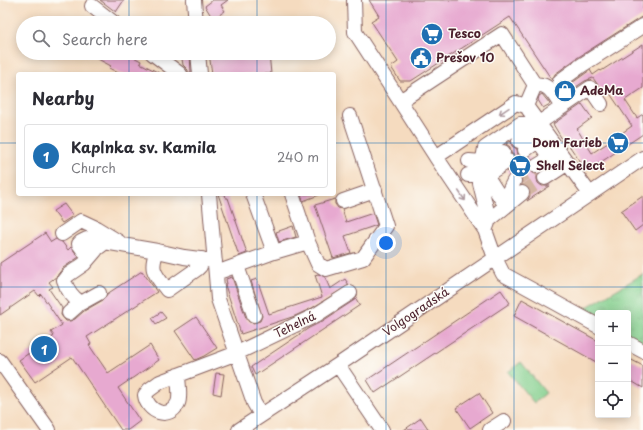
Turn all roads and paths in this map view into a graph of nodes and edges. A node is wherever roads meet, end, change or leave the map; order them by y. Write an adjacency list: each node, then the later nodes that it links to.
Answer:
1 (194, 0): 5 (street)
2 (354, 0): 13 (street)
3 (92, 6): 4 (street)
4 (105, 16)
5 (195, 16)
6 (643, 26): 11 (street)
7 (161, 60): 9 (street)
8 (199, 60): 10 (street)
9 (177, 72)
10 (200, 72)
11 (560, 81)
12 (535, 85): 13 (street); 15 (street); 16 (street)
13 (400, 101): 20 (street)
14 (601, 104): 16 (street)
15 (526, 106): 18 (street); 20 (street, one-way to 20)
16 (562, 107): 18 (street)
17 (350, 116): 27 (street)
18 (537, 131): 19 (street); 23 (street); 24 (street)
19 (522, 145)
20 (436, 157): 34 (street, one-way to 34)
21 (505, 157): 24 (street)
22 (643, 158): 28 (street, Volgogradská)
23 (557, 163): 25 (street); 28 (street)
24 (477, 169): 33 (street); 34 (street)
25 (540, 172)
26 (518, 187): 33 (street)
27 (375, 190): 32 (street); 36 (street)
28 (590, 194): 40 (street, Volgogradská)
29 (210, 196): 41 (street)
30 (253, 196): 39 (street)
31 (293, 196): 36 (street)
32 (344, 201)
33 (505, 201): 34 (street)
34 (487, 225): 40 (street)
35 (62, 234): 37 (street)
36 (308, 242): 39 (street)
37 (123, 245): 38 (street); 43 (street)
38 (157, 251): 41 (street); 41 (street)
39 (274, 252): 42 (street)
40 (495, 258): 46 (street); 51 (street, Volgogradská)
41 (211, 264): 42 (street); 49 (street)
42 (237, 266): 45 (street)
43 (99, 293)
44 (350, 293): 49 (street, Tehelná)
45 (254, 315)
46 (595, 324)
47 (631, 345): 48 (street)
48 (643, 351)
49 (237, 353): 52 (street, Tehelná); 53 (street)
50 (0, 361): 55 (street)
51 (338, 365): 53 (street, Volgogradská); 57 (street)
52 (178, 375)
53 (261, 415): 56 (street, Volgogradská)
54 (504, 421): 58 (street)
55 (49, 430)
56 (239, 430)
57 (382, 430)
58 (490, 430)

